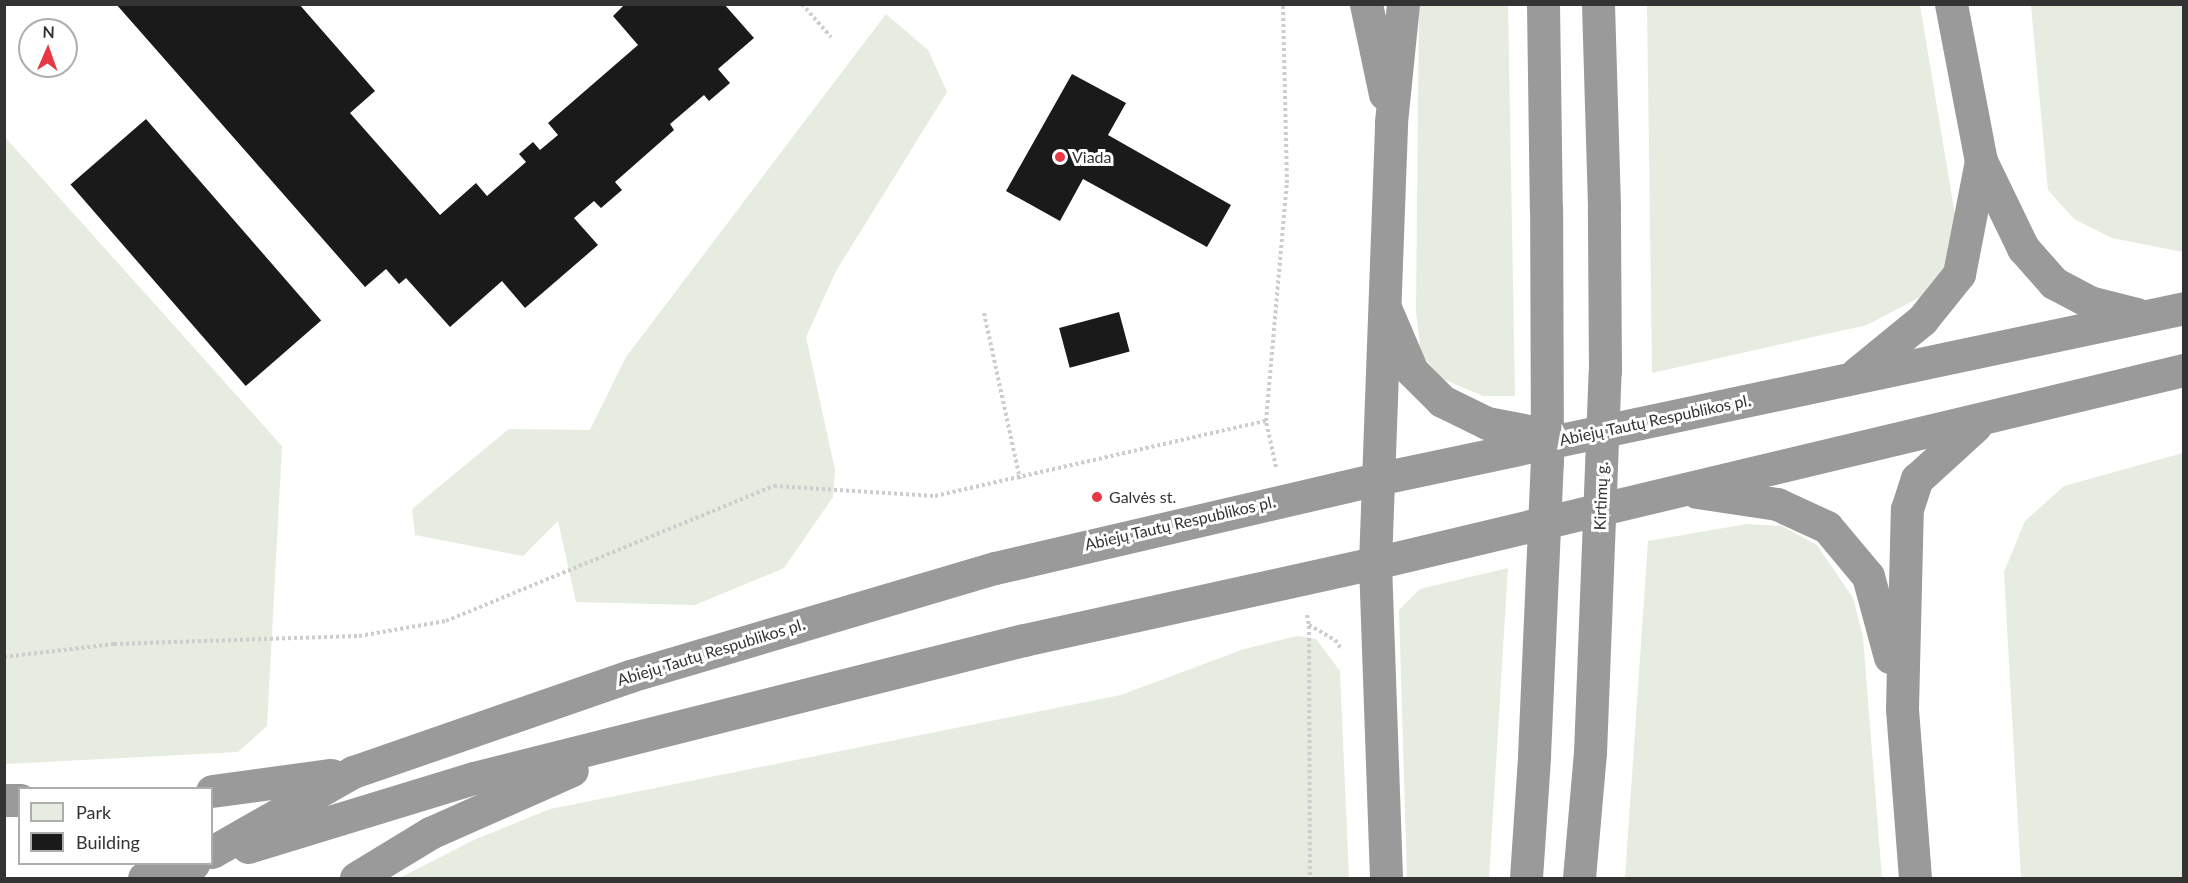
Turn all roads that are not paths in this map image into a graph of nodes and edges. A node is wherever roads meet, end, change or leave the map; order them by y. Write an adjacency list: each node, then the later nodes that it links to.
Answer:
1 (1366, 4): 8 (highway)
2 (1403, 4): 8 (highway)
3 (1543, 4): 30 (highway, bridge)
4 (1598, 4): 7 (highway, Kirtimų g.)
5 (1616, 4): 7 (highway)
6 (1950, 4): 9 (highway)
7 (1600, 66): 31 (highway, Kirtimų g., bridge)
8 (1391, 123): 10 (highway)
9 (1981, 161): 12 (highway); 14 (highway)
10 (1383, 303): 16 (highway); 17 (highway)
11 (2184, 308): 12 (highway, Abiejų Tautų Respublikos pl.)
12 (2144, 316): 14 (highway, Abiejų Tautų Respublikos pl.)
13 (2184, 370): 15 (highway, Abiejų Tautų Respublikos pl.)
14 (1852, 377): 16 (highway, Abiejų Tautų Respublikos pl.)
15 (1984, 420): 18 (highway, Abiejų Tautų Respublikos pl.); 20 (highway)
16 (1568, 438): 17 (highway, Abiejų Tautų Respublikos pl.)
17 (1377, 478): 19 (highway); 22 (highway, Abiejų Tautų Respublikos pl.)
18 (1680, 489): 19 (highway, Abiejų Tautų Respublikos pl.); 20 (highway)
19 (1375, 563): 21 (highway, Abiejų Tautų Respublikos pl.); 29 (highway)
20 (1902, 708): 32 (highway)
21 (642, 739): 25 (highway, Abiejų Tautų Respublikos pl.); 28 (highway)
22 (353, 772): 23 (highway); 24 (highway, Abiejų Tautų Respublikos pl.)
23 (213, 791)
24 (213, 852)
25 (213, 856)
26 (185, 865): 27 (highway, Abiejų Tautų Respublikos pl.)
27 (144, 879)
28 (356, 879)
29 (1386, 879)
30 (1526, 879)
31 (1580, 879)
32 (1916, 879)

